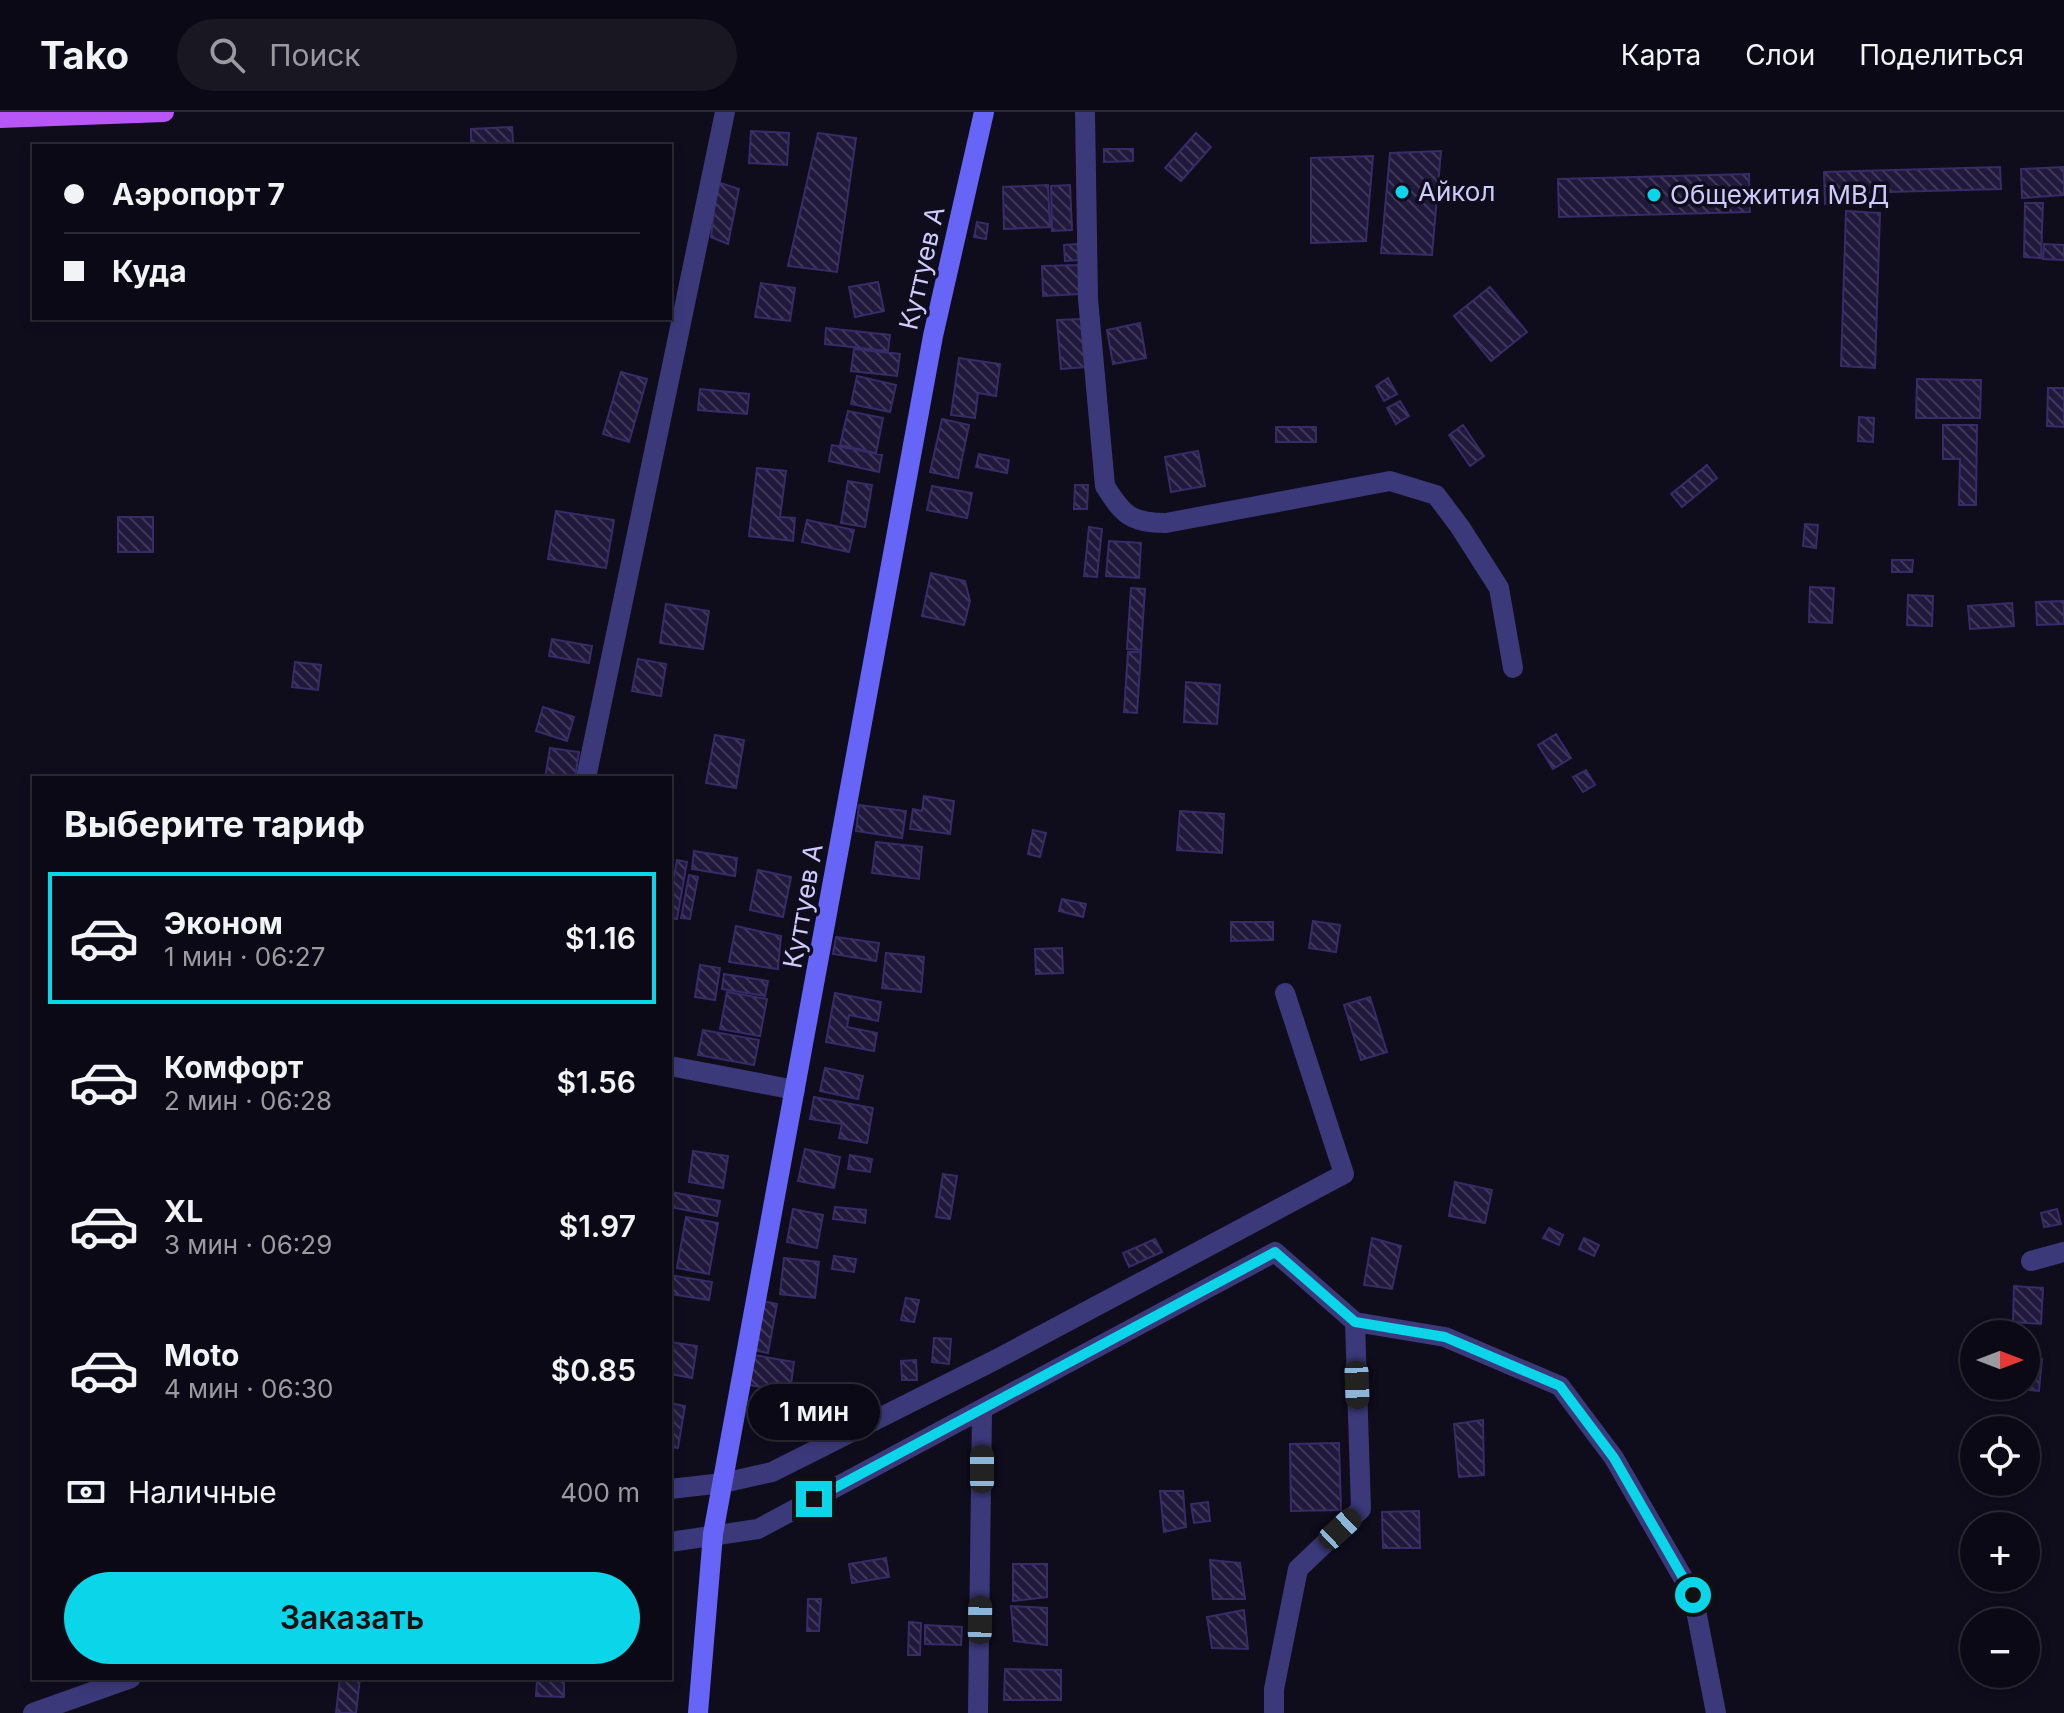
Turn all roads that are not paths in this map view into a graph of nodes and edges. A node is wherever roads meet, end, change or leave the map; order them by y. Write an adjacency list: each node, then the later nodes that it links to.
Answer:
1 (164, 112): 5 (main road)
2 (725, 112): 7 (street)
3 (984, 112): 10 (street, Куттуев А)
4 (1085, 112): 6 (street)
5 (0, 118)
6 (1513, 668)
7 (586, 776)
8 (1285, 993): 15 (street)
9 (672, 1066): 10 (street)
10 (795, 1090): 15 (street, Куттуев А)
11 (2064, 1252): 12 (street)
12 (2031, 1261)
13 (1355, 1322): 14 (street); 23 (street); 24 (street)
14 (982, 1409): 17 (street); 22 (street)
15 (723, 1483): 16 (street); 17 (street, Куттуев А)
16 (672, 1489)
17 (713, 1534): 18 (street); 21 (street, Куттуев А)
18 (672, 1542)
19 (125, 1680): 20 (street)
20 (33, 1713)
21 (698, 1713)
22 (978, 1713)
23 (1274, 1713)
24 (1716, 1713)

